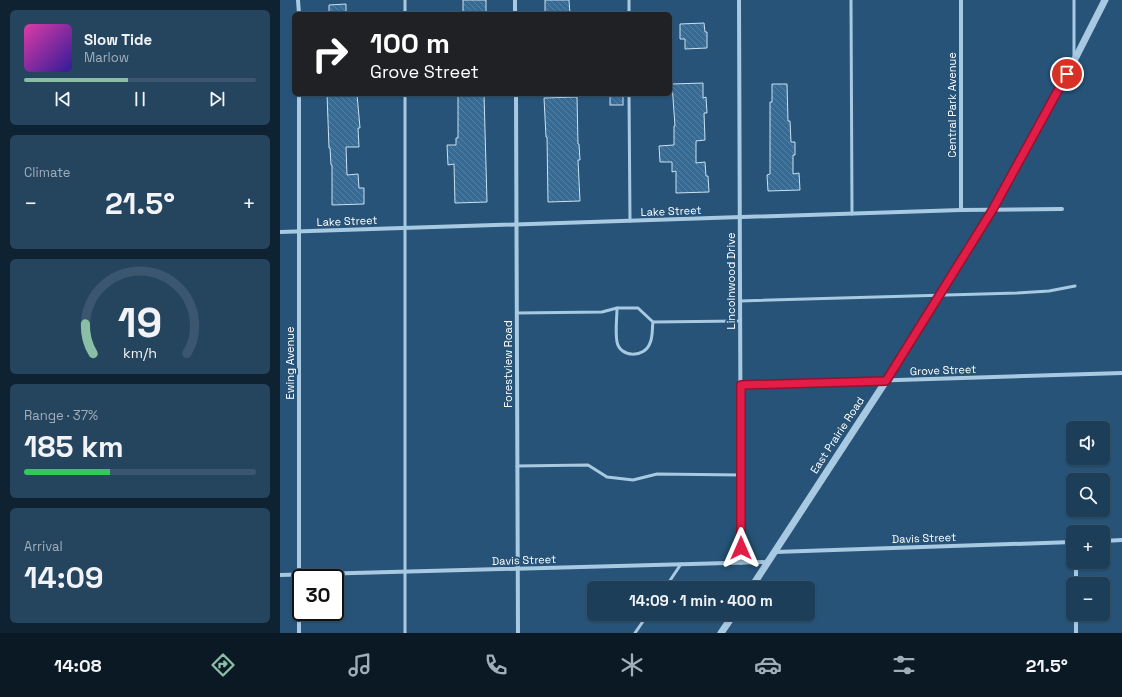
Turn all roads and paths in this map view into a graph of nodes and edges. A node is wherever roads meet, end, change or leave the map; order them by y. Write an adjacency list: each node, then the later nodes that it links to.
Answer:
1 (298, 0): 10 (street)
2 (405, 0): 11 (lane)
3 (515, 0): 12 (street)
4 (629, 0): 13 (lane)
5 (739, 0): 23 (street, Lincolnwood Drive)
6 (851, 0): 22 (lane)
7 (961, 0): 21 (street, Central Park Avenue)
8 (1074, 0): 14 (lane)
9 (1105, 0): 14 (street, East Prairie Road)
10 (298, 12)
11 (405, 12)
12 (515, 12)
13 (629, 12)
14 (1074, 61): 20 (street, East Prairie Road)
15 (299, 96): 27 (street, Ewing Avenue)
16 (405, 96): 26 (lane)
17 (516, 96): 25 (street, Forestview Road)
18 (629, 96): 24 (lane)
19 (1062, 208): 20 (street, Lake Street)
20 (993, 209): 21 (street, Lake Street); 30 (street, East Prairie Road)
21 (961, 210): 22 (street, Lake Street)
22 (852, 214): 23 (street, Lake Street)
23 (740, 217): 24 (street, Lake Street); 31 (street, Lincolnwood Drive)
24 (630, 221): 25 (street, Lake Street)
25 (516, 224): 26 (street, Lake Street); 33 (street, Forestview Road)
26 (406, 228): 27 (street, Lake Street); 50 (lane)
27 (300, 231): 28 (street, Lake Street); 48 (street, Ewing Avenue)
28 (280, 232)
29 (1075, 286): 30 (lane)
30 (939, 295): 31 (lane); 37 (street, East Prairie Road)
31 (740, 301): 34 (street, Lincolnwood Drive)
32 (617, 308): 33 (lane); 35 (lane); 35 (lane)
33 (517, 313): 39 (street, Forestview Road)
34 (740, 321): 35 (lane); 38 (street, Lincolnwood Drive)
35 (653, 322)
36 (1122, 373): 37 (street, Grove Street)
37 (886, 381): 38 (street, Grove Street); 44 (street, East Prairie Road)
38 (741, 385): 40 (street, Lincolnwood Drive)
39 (517, 466): 40 (lane); 49 (street, Forestview Road)
40 (741, 475): 46 (street, Lincolnwood Drive)
41 (1122, 540): 42 (street)
42 (1110, 541)
43 (1066, 542): 44 (street, Davis Street)
44 (775, 552): 45 (street, East Prairie Road)
45 (768, 562): 46 (street, Davis Street); 55 (street, East Prairie Road)
46 (741, 563): 47 (street, Davis Street)
47 (681, 564): 49 (street, Davis Street); 54 (lane)
48 (299, 569)
49 (518, 569): 50 (street, Davis Street); 62 (street, Forestview Road)
50 (405, 572): 51 (street, Davis Street); 61 (lane)
51 (344, 574)
52 (280, 575): 53 (street, Davis Street)
53 (292, 575)
54 (670, 581)
55 (756, 581)
56 (299, 621): 60 (street, Ewing Avenue)
57 (643, 621): 63 (lane)
58 (729, 621): 64 (street)
59 (1076, 621): 65 (street)
60 (299, 633)
61 (405, 633)
62 (518, 633)
63 (635, 633)
64 (721, 633)
65 (1076, 633)

